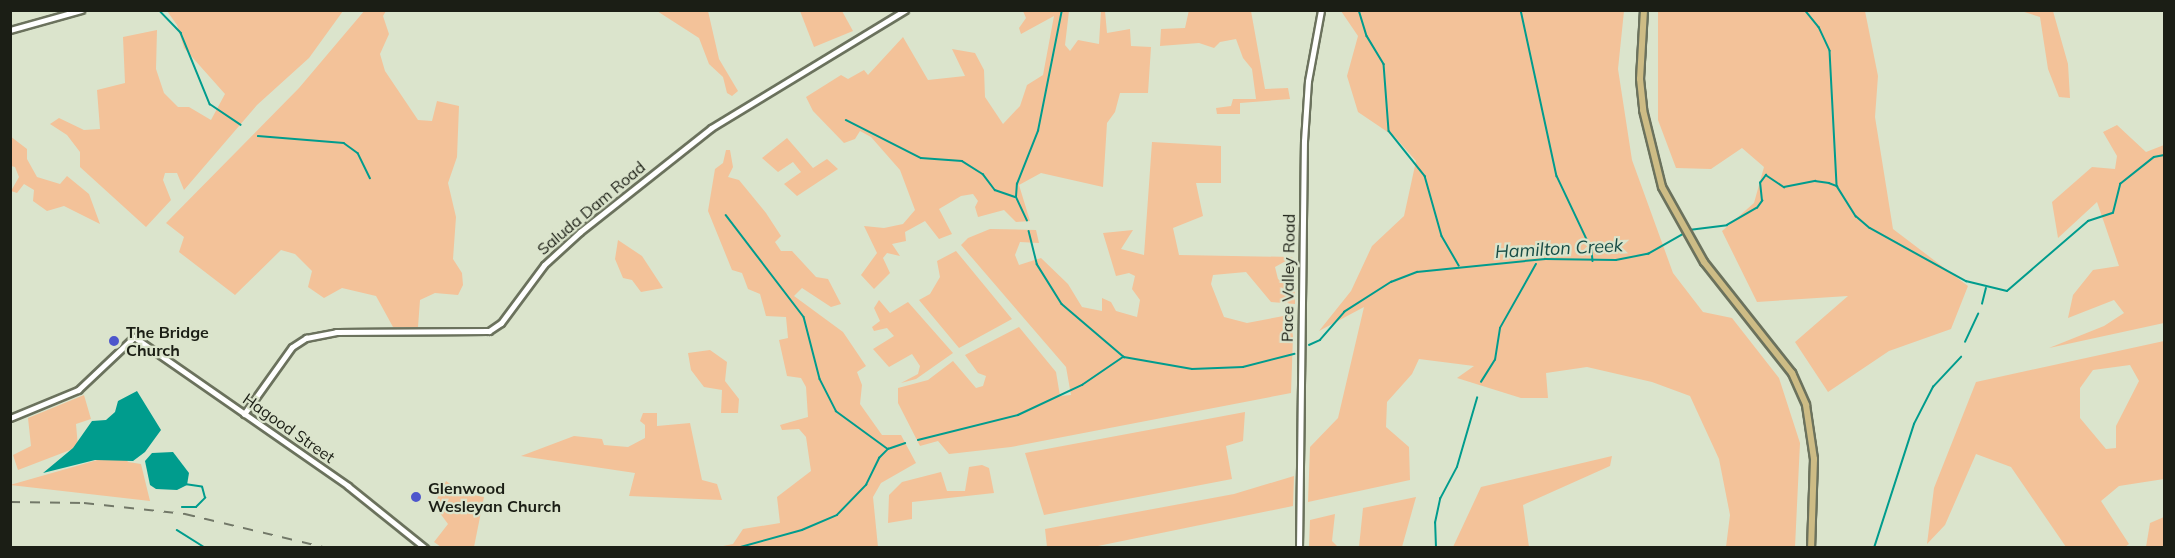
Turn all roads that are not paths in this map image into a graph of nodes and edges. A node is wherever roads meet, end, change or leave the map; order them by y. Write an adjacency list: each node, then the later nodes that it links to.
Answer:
1 (81, 10): 5 (street)
2 (905, 10): 6 (street, Saluda Dam Road)
3 (1320, 10): 9 (street, Pace Valley Road)
4 (1644, 10): 10 (main road)
5 (10, 30)
6 (244, 414): 7 (street, Hagood Street); 8 (street, Hagood Street)
7 (10, 418)
8 (425, 548)
9 (1299, 548)
10 (1810, 548)

